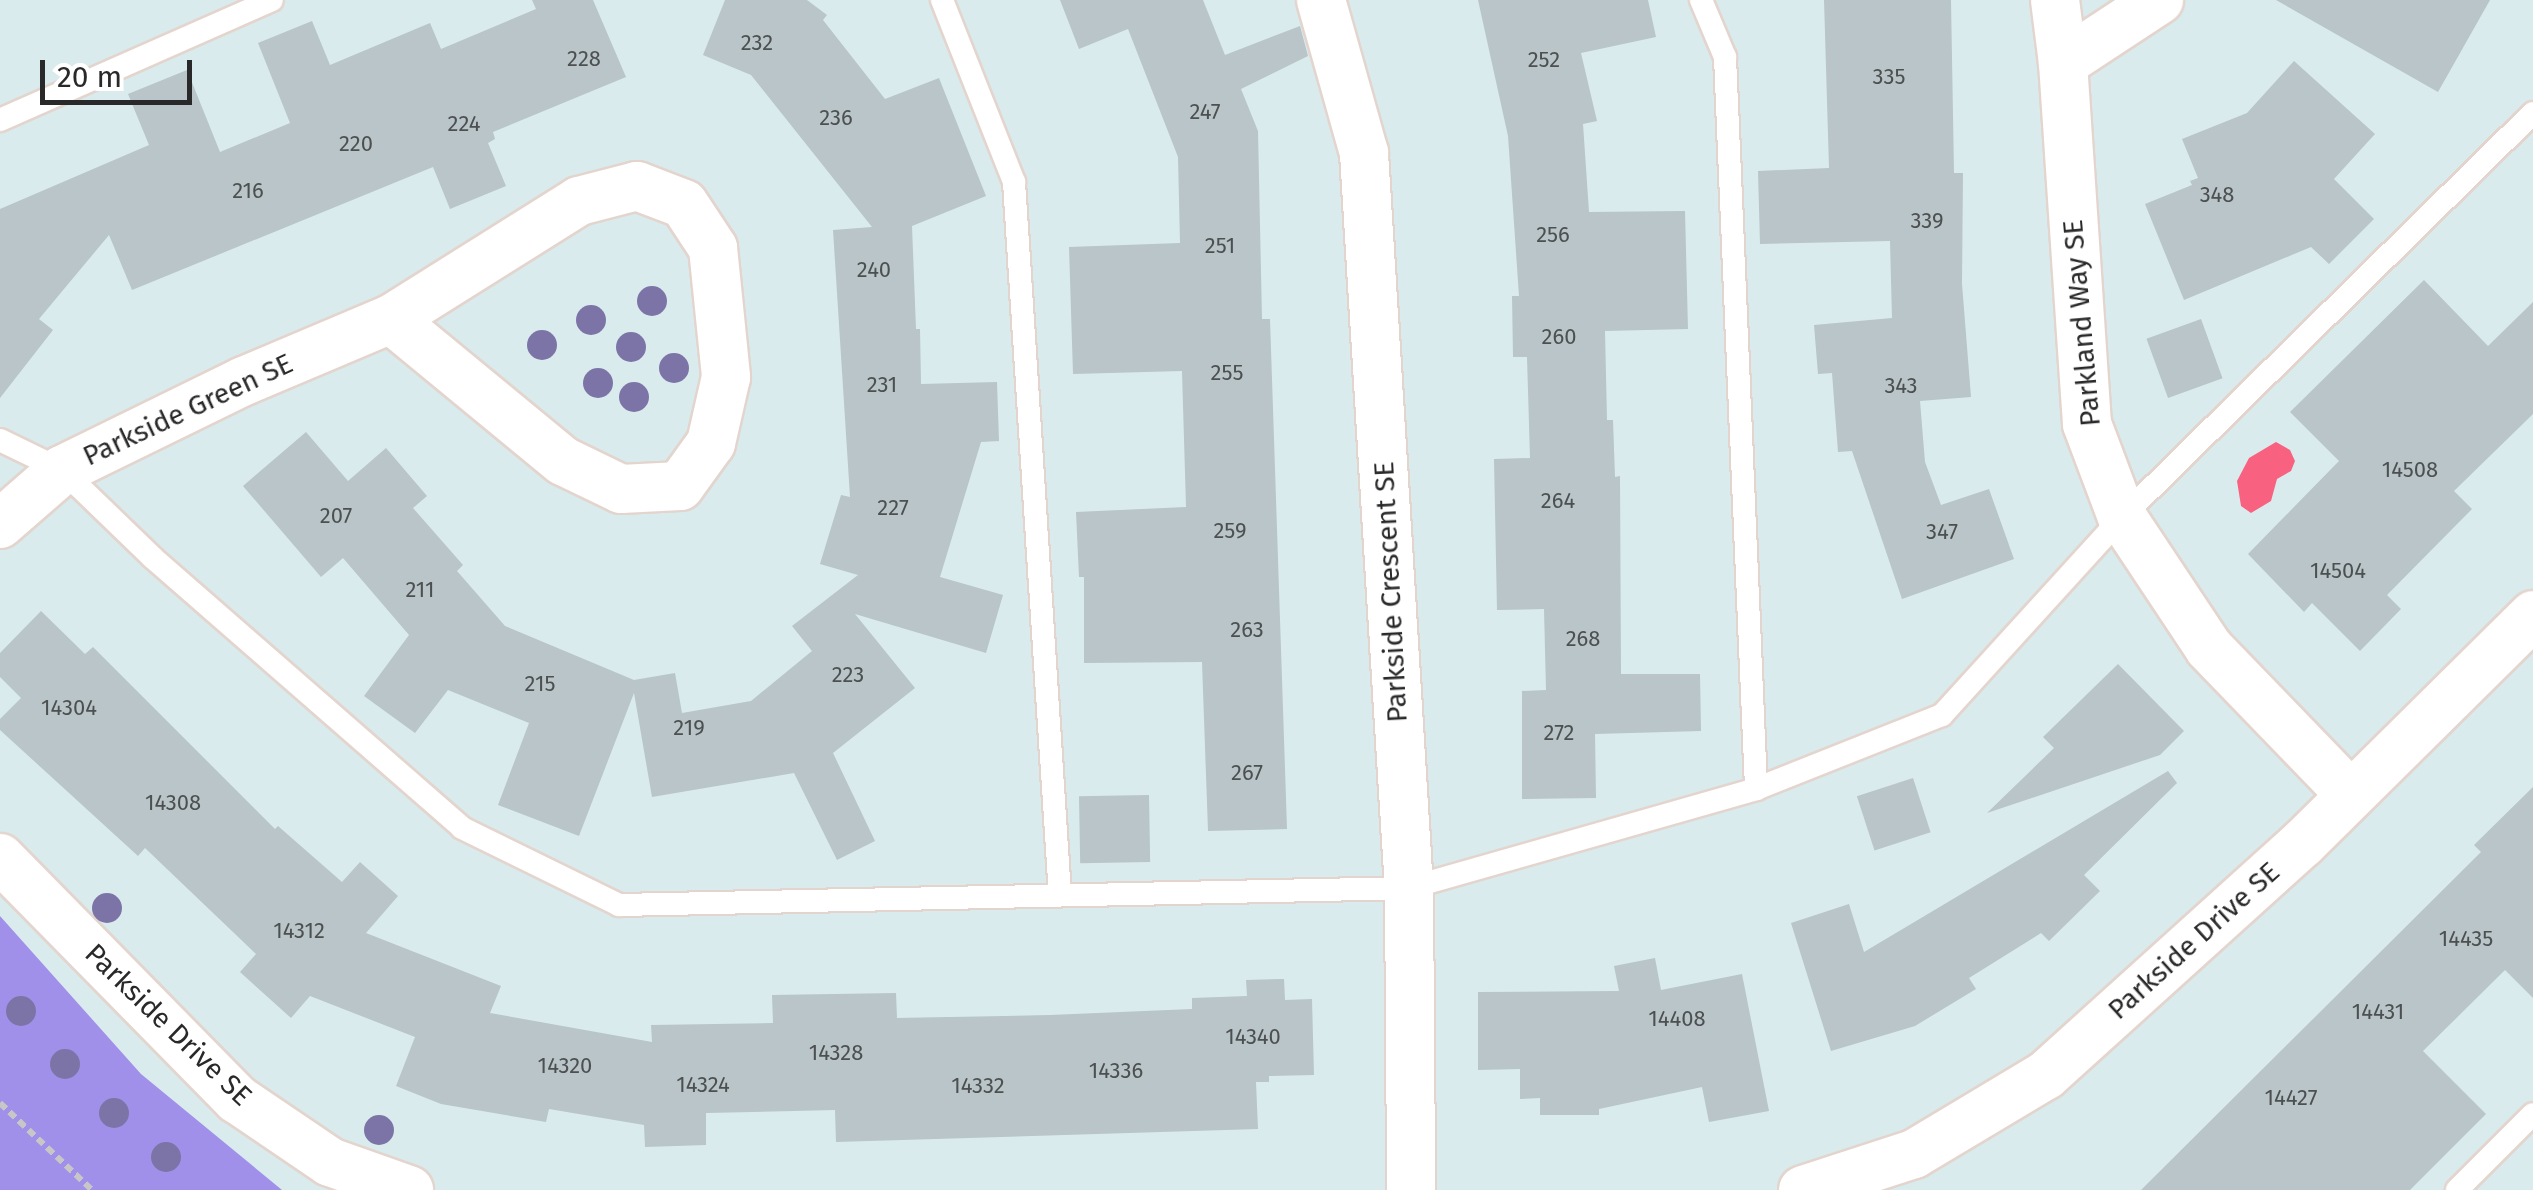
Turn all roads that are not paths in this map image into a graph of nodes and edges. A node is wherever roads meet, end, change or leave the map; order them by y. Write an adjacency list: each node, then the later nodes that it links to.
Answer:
1 (272, 0): 9 (lane)
2 (942, 0): 20 (lane)
3 (1321, 0): 19 (street, Parkside Crescent SE)
4 (1701, 0): 16 (lane)
5 (2055, 0): 7 (street, Parkland Way SE)
6 (2159, 0): 7 (street)
7 (2064, 64): 13 (street, Parkland Way SE)
8 (2533, 113): 13 (lane)
9 (0, 120)
10 (390, 319): 10 (street, Parkside Green SE); 12 (street, Parkside Green SE)
11 (0, 440): 12 (lane)
12 (62, 470): 14 (street, Parkside Green SE); 20 (lane)
13 (2122, 517): 16 (lane); 17 (street, Parkland Way SE)
14 (0, 524)
15 (2533, 615): 17 (street, Parkside Drive SE)
16 (1756, 789): 19 (lane)
17 (2350, 794): 24 (street, Parkside Drive SE)
18 (0, 858): 22 (street, Parkside Drive SE)
19 (1409, 888): 20 (lane); 23 (street, Parkside Crescent SE)
20 (1060, 895)
21 (2533, 1114): 25 (lane)
22 (409, 1190)
23 (1412, 1190)
24 (1803, 1190)
25 (2457, 1190)

